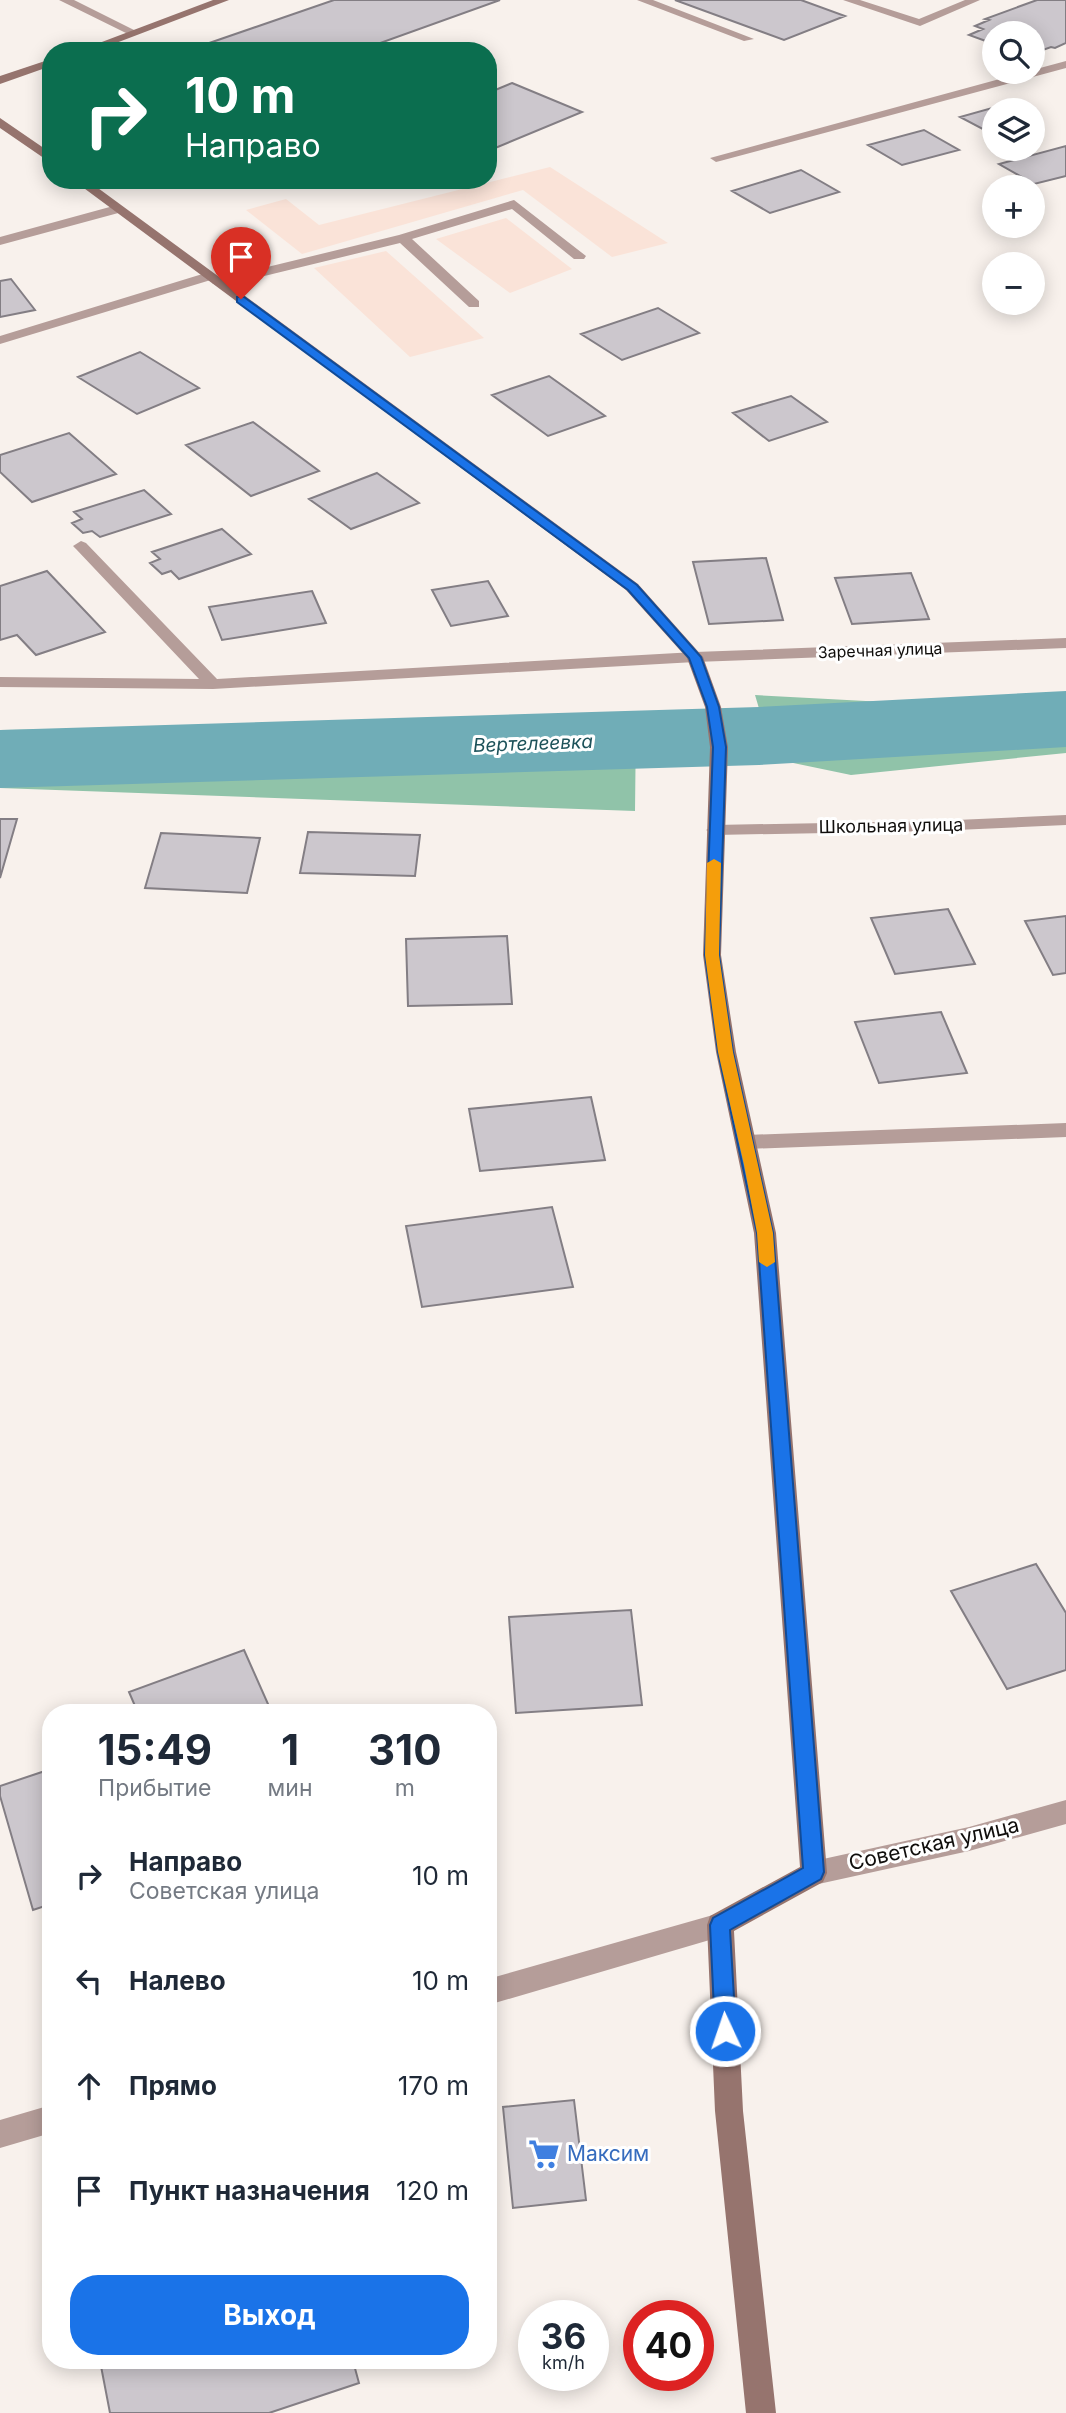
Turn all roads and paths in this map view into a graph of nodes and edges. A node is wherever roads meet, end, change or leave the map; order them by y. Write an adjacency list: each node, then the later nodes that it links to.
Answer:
1 (65, 0): 6 (street)
2 (223, 0): 6 (street)
3 (643, 0): 7 (street)
4 (849, 0): 5 (street)
5 (974, 0)
6 (134, 33): 8 (street)
7 (748, 39)
8 (109, 42)
9 (1066, 64): 14 (street)
10 (42, 65): 11 (street)
11 (0, 80)
12 (0, 122): 13 (street)
13 (42, 152)
14 (716, 158)
15 (91, 189): 16 (street)
16 (117, 209): 18 (street); 20 (street)
17 (403, 238): 19 (street); 20 (street); 21 (street)
18 (0, 242)
19 (579, 256)
20 (214, 280): 22 (street); 25 (street)
21 (474, 304)
22 (0, 340)
23 (81, 546): 27 (street)
24 (1066, 643): 25 (street, Заречная улица)
25 (695, 657): 27 (street, Заречная улица); 29 (street)
26 (0, 682): 27 (street, Заречная улица)
27 (213, 684)
28 (1066, 820): 29 (street, Школьная улица)
29 (715, 830): 31 (street)
30 (1066, 1129): 31 (street)
31 (747, 1142): 33 (street)
32 (1066, 1812): 33 (street, Советская улица)
33 (814, 1872): 34 (street, Советская улица)
34 (720, 1925): 35 (street, Советская улица); 38 (street)
35 (497, 1989)
36 (42, 2122): 37 (street)
37 (0, 2134)
38 (761, 2413)

